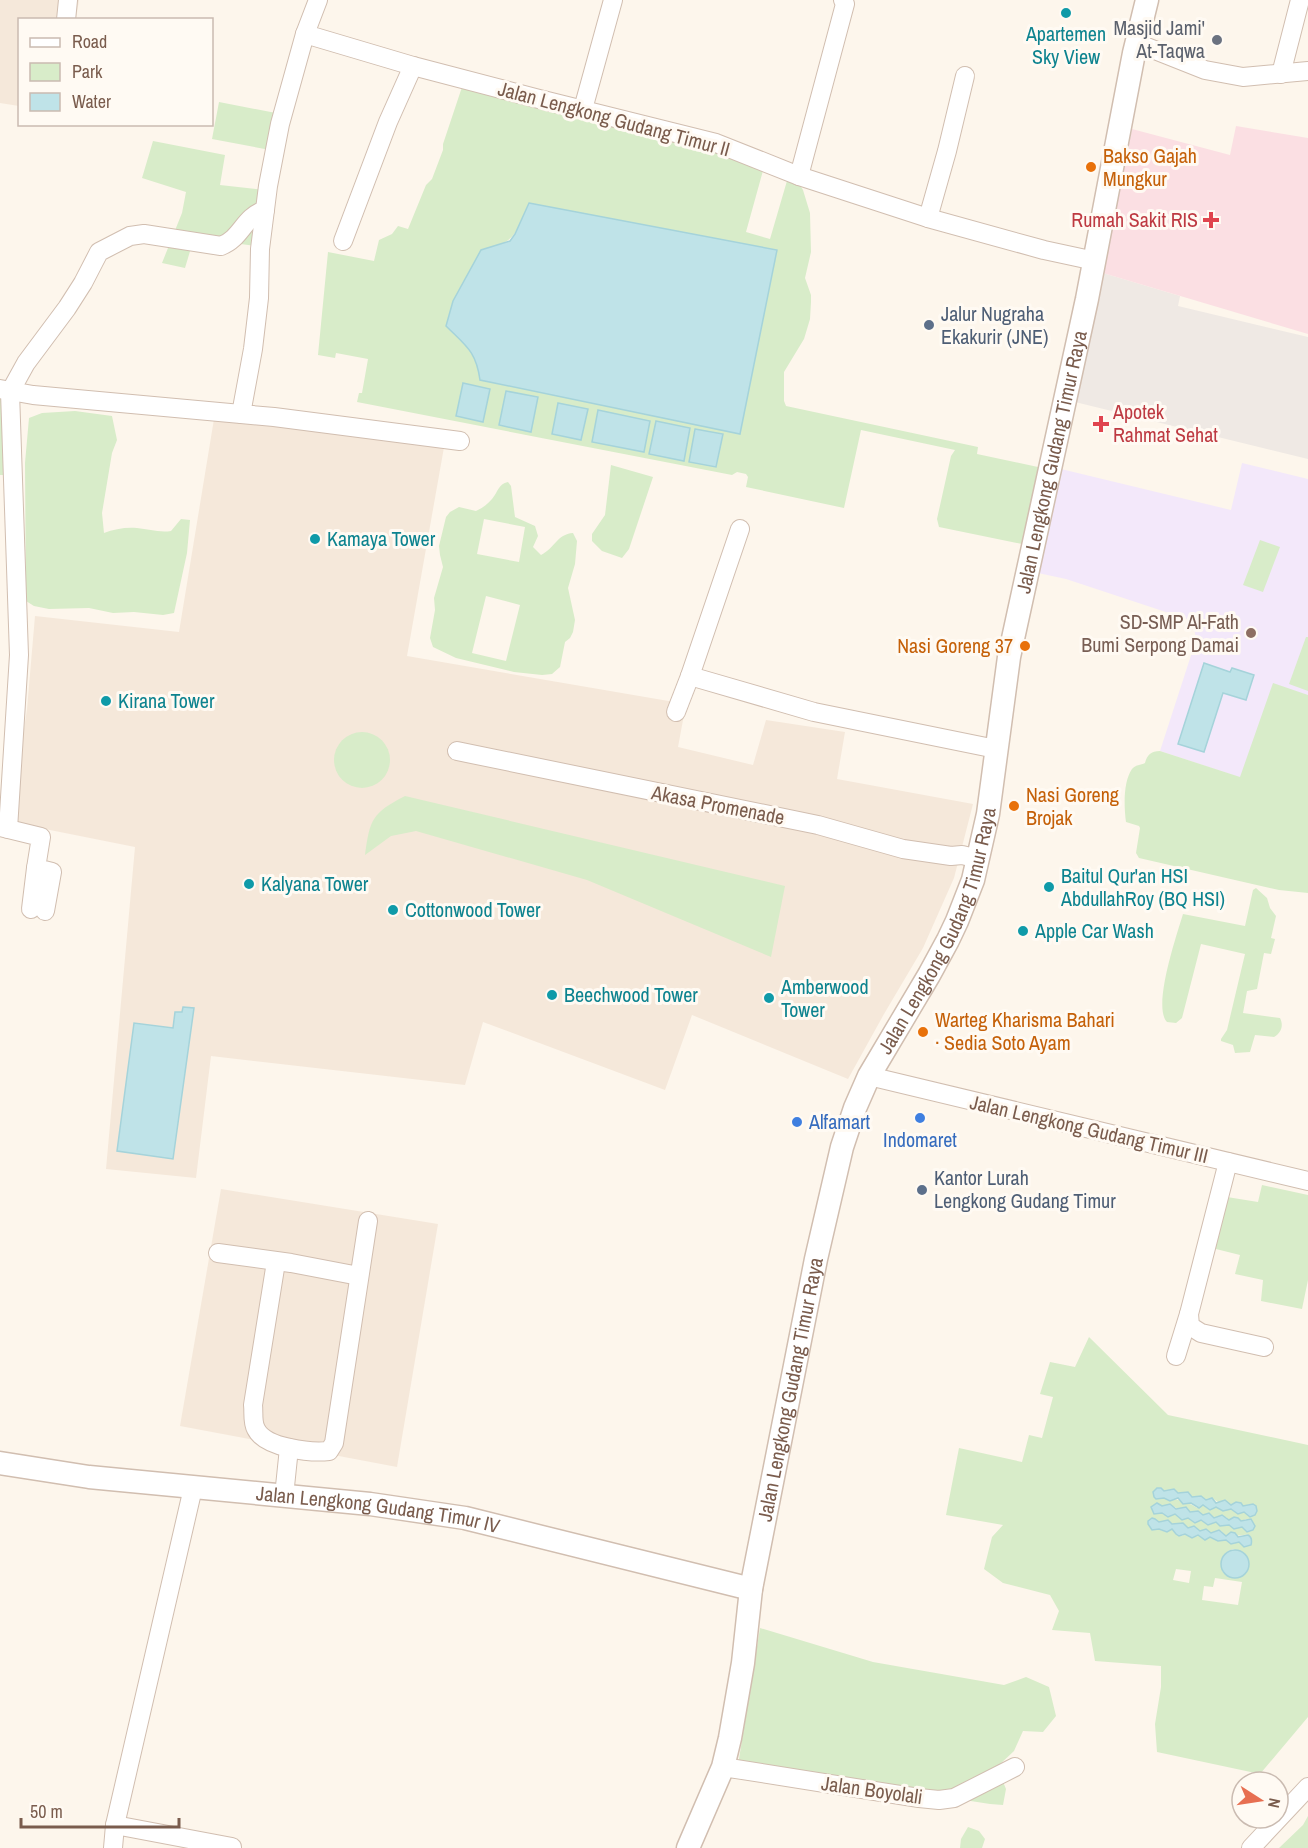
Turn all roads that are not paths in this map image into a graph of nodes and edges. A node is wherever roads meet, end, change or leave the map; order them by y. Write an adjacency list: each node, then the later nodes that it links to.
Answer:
1 (68, 0): 7 (street)
2 (318, 0): 8 (street)
3 (614, 0): 14 (street)
4 (843, 0): 15 (street)
5 (1147, 0): 9 (street, Jalan Lengkong Gudang Timur Raya)
6 (1300, 0): 12 (street)
7 (66, 18)
8 (305, 34): 10 (street, Jalan Lengkong Gudang Timur II); 16 (street)
9 (1137, 43): 12 (street); 19 (street, Jalan Lengkong Gudang Timur Raya)
10 (413, 66): 14 (street, Jalan Lengkong Gudang Timur II); 18 (street)
11 (1308, 71): 12 (street)
12 (1281, 74)
13 (965, 76): 17 (street)
14 (583, 110): 15 (street, Jalan Lengkong Gudang Timur II)
15 (799, 176): 17 (street, Jalan Lengkong Gudang Timur II)
16 (265, 210): 20 (street); 21 (street)
17 (928, 218): 19 (street, Jalan Lengkong Gudang Timur II)
18 (343, 241)
19 (1095, 261): 27 (street, Jalan Lengkong Gudang Timur Raya)
20 (5, 391): 21 (street); 25 (street)
21 (241, 414): 22 (street)
22 (460, 441)
23 (740, 529): 24 (street)
24 (690, 676): 26 (street); 27 (street)
25 (8, 709): 29 (street)
26 (676, 712)
27 (996, 749): 30 (street, Jalan Lengkong Gudang Timur Raya)
28 (457, 752): 30 (street, Akasa Promenade)
29 (4, 828): 31 (street)
30 (979, 859): 32 (street, Jalan Lengkong Gudang Timur Raya)
31 (38, 910)
32 (869, 1076): 33 (street, Jalan Lengkong Gudang Timur III); 46 (street, Jalan Lengkong Gudang Timur Raya)
33 (1228, 1162): 34 (street, Jalan Lengkong Gudang Timur III); 39 (street)
34 (1308, 1181)
35 (368, 1221): 38 (street)
36 (218, 1253): 37 (street)
37 (276, 1262): 38 (street); 42 (street)
38 (359, 1276): 42 (street)
39 (1189, 1314): 40 (street); 41 (street)
40 (1264, 1347)
41 (1176, 1356)
42 (289, 1448): 45 (street)
43 (0, 1463): 44 (street, Jalan Lengkong Gudang Timur IV)
44 (193, 1488): 45 (street, Jalan Lengkong Gudang Timur IV); 50 (street)
45 (284, 1496): 46 (street, Jalan Lengkong Gudang Timur IV)
46 (751, 1589): 47 (street, Jalan Lengkong Gudang Timur Raya)
47 (723, 1767): 48 (street, Jalan Boyolali); 53 (street, Jalan Lengkong Gudang Timur Raya)
48 (1015, 1767)
49 (1308, 1787): 54 (street)
50 (115, 1825): 51 (street); 52 (street)
51 (232, 1847)
52 (113, 1848)
53 (688, 1848)
54 (1251, 1848)

